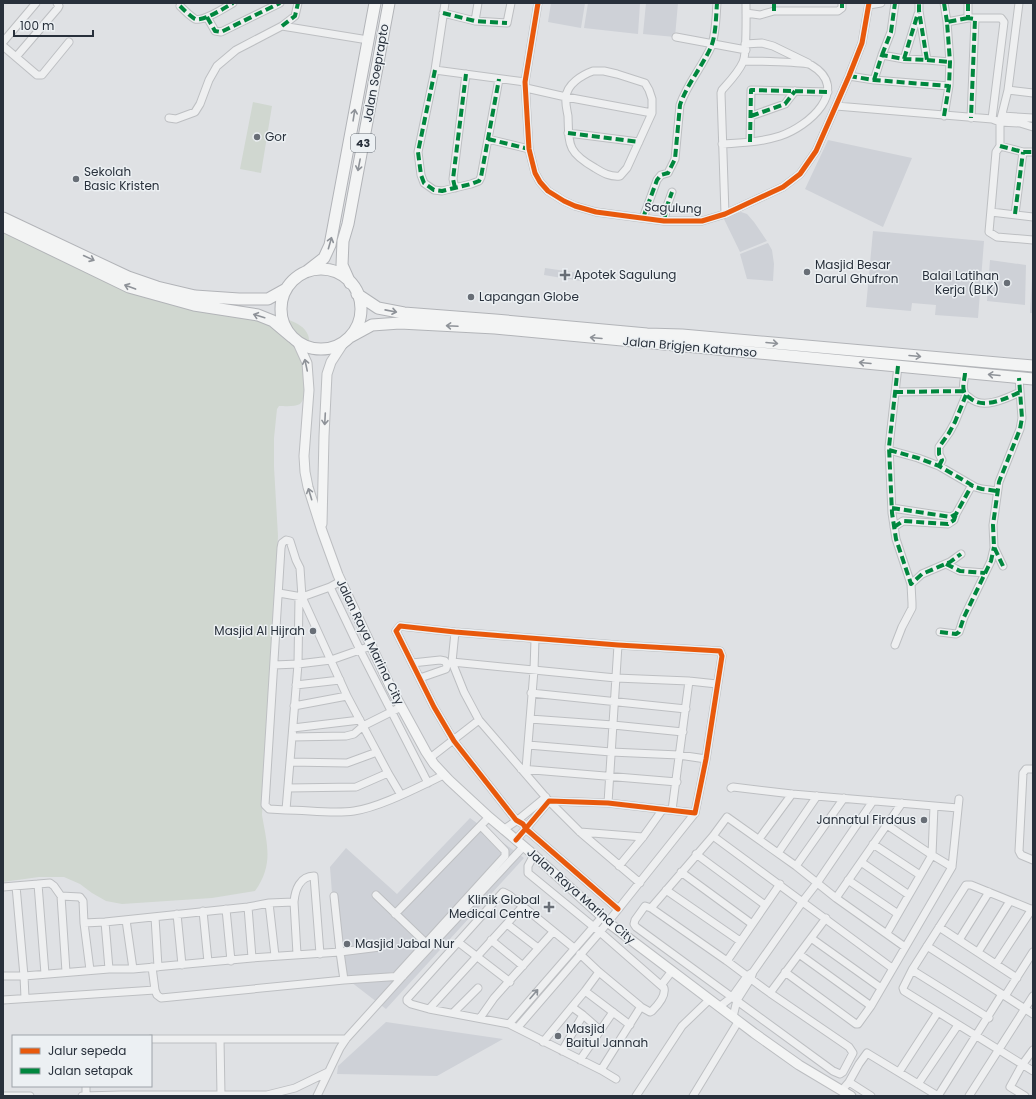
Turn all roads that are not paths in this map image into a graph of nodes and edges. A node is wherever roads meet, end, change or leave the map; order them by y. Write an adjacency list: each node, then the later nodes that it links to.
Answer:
1 (36, 3): 35 (street)
2 (57, 3): 41 (street)
3 (280, 3): 28 (street)
4 (298, 3): 32 (street)
5 (375, 3): 34 (highway, Jalan Soeprapto / 43)
6 (389, 3): 52 (highway, Jalan Soeprapto / 43)
7 (445, 3): 26 (street)
8 (478, 3): 30 (street)
9 (511, 3): 30 (street)
10 (538, 3): 54 (street, Sagulung)
11 (718, 3): 37 (street)
12 (746, 3): 27 (street)
13 (774, 3): 24 (street)
14 (842, 3): 24 (street)
15 (881, 3): 22 (street)
16 (895, 3): 40 (street)
17 (919, 3): 25 (street)
18 (944, 3): 31 (street)
19 (968, 3): 29 (street)
20 (1019, 3): 56 (street)
21 (231, 4): 28 (street)
22 (869, 4): 50 (street, Sagulung)
23 (180, 6): 28 (street)
24 (774, 11): 27 (street)
25 (919, 12): 42 (street); 43 (street)
26 (443, 13): 30 (street); 47 (street)
27 (746, 13): 39 (street)
28 (207, 17)
29 (972, 19): 31 (street); 66 (street); 68 (street)
30 (475, 21)
31 (947, 22): 45 (street)
32 (282, 26): 34 (street); 65 (street)
33 (676, 37): 37 (street)
34 (368, 40): 49 (highway, Jalan Soeprapto / 43)
35 (3, 42)
36 (69, 42): 41 (street)
37 (712, 45): 39 (street); 87 (street)
38 (3, 46): 41 (street)
39 (745, 47): 44 (street); 46 (street)
40 (882, 56): 42 (street); 53 (street)
41 (16, 57)
42 (904, 58): 43 (street)
43 (927, 60): 45 (street)
44 (744, 61): 46 (street); 75 (street)
45 (950, 62): 55 (street)
46 (810, 64): 58 (street)
47 (435, 70): 48 (street); 80 (street)
48 (466, 74): 51 (street); 80 (street)
49 (361, 76): 52 (highway); 91 (highway, Jalan Soeprapto / 43, one-way to 49)
50 (849, 76): 53 (street); 61 (street, Sagulung)
51 (499, 79): 54 (street); 72 (street)
52 (374, 80): 92 (highway, Jalan Soeprapto / 43, one-way to 92)
53 (874, 80): 55 (street)
54 (525, 85): 60 (street); 77 (street, Sagulung)
55 (949, 86): 64 (street)
56 (1008, 90): 59 (street); 69 (street)
57 (795, 91): 58 (street); 63 (street); 63 (street)
58 (828, 92): 74 (street)
59 (1033, 93)
60 (566, 97): 62 (street); 62 (street); 71 (street)
61 (836, 106): 64 (street); 83 (street, Sagulung)
62 (652, 113): 73 (street)
63 (751, 116): 74 (street)
64 (944, 116): 66 (street)
65 (169, 118)
66 (971, 118): 68 (street)
67 (1033, 118): 69 (street)
68 (992, 119): 69 (street)
69 (1001, 119): 70 (street); 76 (street)
70 (1033, 127)
71 (568, 134): 73 (street); 73 (street)
72 (488, 139): 77 (street); 80 (street)
73 (639, 142)
74 (750, 142): 75 (street)
75 (722, 144): 83 (street)
76 (1000, 146): 78 (street); 82 (street)
77 (529, 149): 87 (street, Sagulung)
78 (1023, 152): 79 (street); 84 (street)
79 (1033, 152)
80 (455, 188)
81 (672, 192): 88 (street)
82 (991, 212): 84 (street); 90 (street)
83 (725, 214): 88 (street, Sagulung)
84 (1015, 214): 85 (street)
85 (1033, 217)
86 (3, 218): 93 (highway, one-way to 93)
87 (643, 218): 88 (street, Sagulung)
88 (664, 221)
89 (3, 226): 96 (highway, one-way to 89)
90 (1033, 240)
91 (306, 272): 92 (highway); 93 (highway)
92 (350, 283): 94 (highway)
93 (286, 289): 96 (highway)
94 (357, 294): 95 (highway, Jalan Brigjen Katamso, one-way to 95); 97 (highway)
95 (613, 335): 97 (highway, Jalan Brigjen Katamso, one-way to 97); 98 (highway, Jalan Brigjen Katamso, one-way to 95); 99 (highway, Jalan Brigjen Katamso, one-way to 99)
96 (294, 339): 97 (highway); 113 (main road, Jalan Raya Marina City, one-way to 96)
97 (347, 339): 113 (main road, Jalan Raya Marina City, one-way to 113)
98 (898, 366): 100 (highway, Jalan Brigjen Katamso); 103 (street)
99 (1033, 366)
100 (965, 372): 101 (highway, Jalan Brigjen Katamso, one-way to 100); 105 (street)
101 (1019, 378): 102 (highway, Jalan Brigjen Katamso); 104 (street)
102 (1033, 379)
103 (896, 392): 105 (street); 106 (street)
104 (1020, 392): 105 (street); 109 (street)
105 (964, 393): 107 (street)
106 (889, 450): 107 (street); 110 (street)
107 (939, 466): 108 (street)
108 (972, 485): 109 (street); 111 (street)
109 (997, 491): 114 (street)
110 (892, 508): 111 (street); 112 (street)
111 (956, 514): 112 (street)
112 (894, 527): 120 (street)
113 (322, 531): 119 (main road, Jalan Raya Marina City)
114 (994, 547): 117 (street); 118 (street)
115 (961, 554): 116 (street)
116 (946, 564): 118 (street); 120 (street)
117 (1003, 566)
118 (985, 573): 125 (street)
119 (341, 582): 121 (street); 128 (main road, Jalan Raya Marina City)
120 (911, 584): 129 (street)
121 (330, 587): 123 (street); 130 (street)
122 (279, 593): 123 (street); 123 (street); 135 (street)
123 (301, 597): 131 (street); 134 (street)
124 (455, 632): 126 (street); 132 (street); 133 (street)
125 (940, 632)
126 (535, 638): 127 (street); 136 (street)
127 (618, 645): 138 (street); 141 (street)
128 (371, 646): 130 (street); 147 (main road, Jalan Raya Marina City)
129 (895, 646)
130 (360, 650): 131 (street); 149 (street)
131 (331, 660): 134 (street); 139 (street)
132 (452, 662): 136 (street); 151 (street)
133 (412, 663): 137 (street); 137 (street)
134 (298, 664): 135 (street); 142 (street)
135 (274, 665): 186 (street)
136 (534, 670): 138 (street); 143 (street)
137 (420, 678): 157 (street)
138 (616, 678): 140 (street); 145 (street)
139 (340, 680): 142 (street); 144 (street)
140 (689, 681): 141 (street); 148 (street)
141 (717, 684): 163 (street)
142 (296, 685): 146 (street)
143 (531, 693): 145 (street); 150 (street)
144 (347, 696): 146 (street); 152 (street)
145 (615, 702): 148 (street); 153 (street)
146 (294, 706): 154 (street)
147 (401, 707): 149 (street); 162 (main road, Jalan Raya Marina City)
148 (686, 709): 155 (street)
149 (391, 712): 152 (street); 171 (street)
150 (530, 719): 153 (street); 158 (street)
151 (479, 720): 157 (street); 165 (street)
152 (362, 723): 154 (street); 156 (street); 159 (street)
153 (613, 725): 155 (street); 160 (street)
154 (293, 728): 156 (street)
155 (683, 732): 161 (street)
156 (292, 737): 164 (street)
157 (454, 741): 162 (street); 190 (street)
158 (528, 745): 160 (street); 165 (street)
159 (377, 752): 164 (street); 167 (street)
160 (611, 752): 161 (street); 169 (street)
161 (680, 755): 163 (street); 170 (street)
162 (430, 758): 168 (main road, Jalan Raya Marina City)
163 (706, 759): 188 (street)
164 (290, 762): 172 (street)
165 (524, 769): 169 (street); 178 (street)
166 (1033, 769): 206 (street)
167 (388, 773): 172 (street); 175 (street)
168 (444, 775): 171 (street); 189 (main road, Jalan Raya Marina City)
169 (610, 776): 170 (street); 181 (street)
170 (677, 782): 187 (street)
171 (428, 783): 175 (street)
172 (288, 788): 186 (street)
173 (731, 788): 174 (street)
174 (792, 794): 176 (street); 199 (street)
175 (402, 795): 186 (street)
176 (817, 796): 177 (street); 202 (street)
177 (844, 798): 180 (street); 209 (street)
178 (547, 799): 181 (street); 190 (street); 193 (street); 195 (street)
179 (958, 799): 184 (street)
180 (873, 801): 182 (street); 215 (street)
181 (608, 803): 185 (street)
182 (902, 803): 183 (street); 191 (street)
183 (934, 806): 184 (street); 205 (street)
184 (958, 808): 210 (street)
185 (663, 809): 187 (street); 196 (street)
186 (286, 810)
187 (672, 810): 188 (street)
188 (696, 811): 214 (street)
189 (489, 817): 192 (street); 194 (main road, Jalan Raya Marina City)
190 (516, 820): 193 (street); 194 (street)
191 (887, 825): 200 (street); 205 (street)
192 (481, 826): 240 (street); 260 (street)
193 (526, 829): 198 (street); 236 (street)
194 (504, 830): 198 (main road, Jalan Raya Marina City)
195 (580, 832): 196 (street); 208 (street)
196 (643, 836): 208 (street)
197 (713, 836): 199 (street); 203 (street); 217 (street)
198 (516, 840): 201 (main road, Jalan Raya Marina City)
199 (759, 840): 202 (street)
200 (873, 844): 207 (street); 212 (street)
201 (524, 846): 204 (main road, Jalan Raya Marina City); 260 (street)
202 (778, 853): 209 (street)
203 (696, 854): 211 (street); 231 (street)
204 (534, 855): 245 (main road, Jalan Raya Marina City); 250 (street)
205 (932, 856): 210 (street); 212 (street)
206 (1033, 860)
207 (861, 862): 213 (street); 223 (street)
208 (619, 866): 214 (street)
209 (796, 866): 215 (street)
210 (952, 867): 263 (street)
211 (681, 872): 220 (street); 249 (street)
212 (920, 875): 223 (street)
213 (848, 880): 226 (street); 241 (street)
214 (640, 883): 236 (street)
215 (818, 883): 226 (street); 227 (street)
216 (38, 884): 218 (street); 224 (street); 292 (street)
217 (780, 884): 227 (street); 231 (street)
218 (16, 886): 219 (street); 294 (street)
219 (3, 888)
220 (666, 890): 234 (street); 258 (street)
221 (988, 892): 228 (street); 251 (street); 257 (street)
222 (376, 895): 240 (street)
223 (909, 895): 241 (street)
224 (61, 896): 247 (street); 289 (street)
225 (334, 896): 266 (street)
226 (836, 898): 254 (street)
227 (803, 901): 243 (street); 296 (street)
228 (1010, 901): 237 (street); 267 (street)
229 (294, 902): 230 (street); 269 (street); 270 (street)
230 (269, 903): 233 (street); 273 (street)
231 (765, 905): 249 (street)
232 (523, 906): 248 (street); 252 (street); 259 (street)
233 (248, 907): 235 (street); 275 (street)
234 (651, 908): 277 (street); 310 (street)
235 (226, 909): 238 (street); 276 (street)
236 (618, 909): 245 (street)
237 (1033, 910): 279 (street)
238 (203, 911): 239 (street); 278 (street)
239 (177, 914): 242 (street); 280 (street)
240 (395, 914): 260 (street)
241 (898, 914): 254 (street)
242 (155, 916): 244 (street); 282 (street)
243 (826, 918): 255 (street); 283 (street)
244 (126, 920): 246 (street); 285 (street)
245 (605, 920): 250 (street); 253 (street); 288 (main road, Jalan Raya Marina City)
246 (105, 922): 247 (street); 284 (street)
247 (84, 923): 286 (street)
248 (507, 924): 256 (street); 264 (street)
249 (752, 924): 258 (street)
250 (593, 927): 253 (street); 265 (street)
251 (939, 927): 257 (street); 261 (street)
252 (553, 932): 264 (street); 265 (street)
253 (600, 932): 271 (street); 301 (street)
254 (886, 933): 263 (street)
255 (811, 938): 272 (street); 303 (street)
256 (491, 940): 274 (street); 281 (street)
257 (959, 940): 267 (street)
258 (740, 941): 277 (street)
259 (458, 942): 274 (street); 318 (street)
260 (428, 945): 295 (street); 297 (street)
261 (927, 946): 287 (street); 307 (street)
262 (380, 947): 266 (street)
263 (905, 947): 283 (street)
264 (538, 948): 281 (street)
265 (574, 948): 327 (street, one-way to 265)
266 (340, 952): 270 (street); 299 (street)
267 (978, 952): 279 (street)
268 (1033, 952): 298 (street)
269 (297, 954): 270 (street); 273 (street)
270 (320, 954)
271 (580, 954): 290 (street); 330 (street)
272 (799, 954): 291 (street); 314 (street)
273 (276, 956): 275 (street)
274 (477, 957): 300 (street); 318 (street)
275 (252, 958): 276 (street)
276 (231, 960): 278 (street)
277 (726, 961): 296 (street)
278 (208, 962): 280 (street)
279 (996, 964): 298 (street)
280 (182, 965): 282 (street)
281 (523, 966): 300 (street)
282 (155, 967): 285 (street); 304 (street)
283 (892, 968): 303 (street)
284 (109, 969): 285 (street); 286 (street)
285 (133, 969)
286 (90, 970): 289 (street)
287 (912, 970): 321 (street); 325 (street)
288 (672, 971): 301 (street); 312 (main road, Jalan Raya Marina City)
289 (66, 972): 292 (street)
290 (599, 972): 305 (street); 316 (street)
291 (786, 972): 306 (street); 314 (street)
292 (45, 974): 294 (street)
293 (3, 976): 294 (street)
294 (24, 976): 309 (street)
295 (403, 976): 297 (street); 335 (street)
296 (750, 976): 306 (street); 310 (street)
297 (395, 977): 299 (street)
298 (1017, 978): 307 (street)
299 (344, 980): 304 (street)
300 (510, 982): 324 (street)
301 (662, 984): 316 (street)
302 (478, 988): 319 (street)
303 (881, 988): 314 (street)
304 (155, 990): 309 (street)
305 (585, 991): 315 (street); 320 (street)
306 (770, 993): 310 (street)
307 (1004, 995): 317 (street); 325 (street)
308 (1033, 996): 317 (street)
309 (25, 998): 311 (street)
310 (734, 999): 313 (street); 326 (street)
311 (3, 1000)
312 (709, 1000): 313 (main road, Jalan Raya Marina City); 357 (street)
313 (719, 1006): 326 (main road, Jalan Raya Marina City)
314 (871, 1006)
315 (572, 1007): 323 (street); 336 (street)
316 (641, 1007): 328 (street)
317 (1025, 1008): 322 (street); 337 (street)
318 (429, 1009): 319 (street)
319 (454, 1012): 324 (street)
320 (613, 1012): 328 (street); 331 (street)
321 (938, 1012): 329 (street); 345 (street)
322 (1033, 1014)
323 (583, 1015): 331 (street); 339 (street)
324 (480, 1018): 327 (street)
325 (989, 1018): 332 (street)
326 (735, 1019): 349 (main road, Jalan Raya Marina City); 358 (street)
327 (509, 1024): 330 (street)
328 (630, 1025): 342 (street)
329 (958, 1025): 332 (street); 348 (street)
330 (518, 1028): 336 (street)
331 (600, 1030): 340 (street)
332 (976, 1036): 337 (street); 361 (street)
333 (152, 1039): 334 (street)
334 (220, 1039): 335 (street); 351 (street)
335 (346, 1039): 344 (street)
336 (544, 1042): 339 (street)
337 (999, 1050): 341 (street); 362 (street)
338 (1033, 1050): 341 (street)
339 (562, 1051): 340 (street)
340 (580, 1060): 342 (street)
341 (1022, 1064): 343 (street); 363 (street)
342 (602, 1070): 346 (street)
343 (1033, 1071)
344 (328, 1072): 351 (street); 356 (street)
345 (899, 1072): 347 (street); 348 (street)
346 (616, 1079)
347 (850, 1082): 349 (street); 360 (street)
348 (918, 1084): 361 (street)
349 (842, 1090): 359 (main road, Jalan Raya Marina City)
350 (122, 1095): 351 (street); 355 (street)
351 (220, 1095)
352 (3, 1096): 353 (street)
353 (30, 1096)
354 (82, 1096): 355 (street)
355 (86, 1096)
356 (317, 1096)
357 (636, 1096)
358 (693, 1096)
359 (851, 1096)
360 (871, 1096)
361 (938, 1096)
362 (969, 1096)
363 (1025, 1096)

